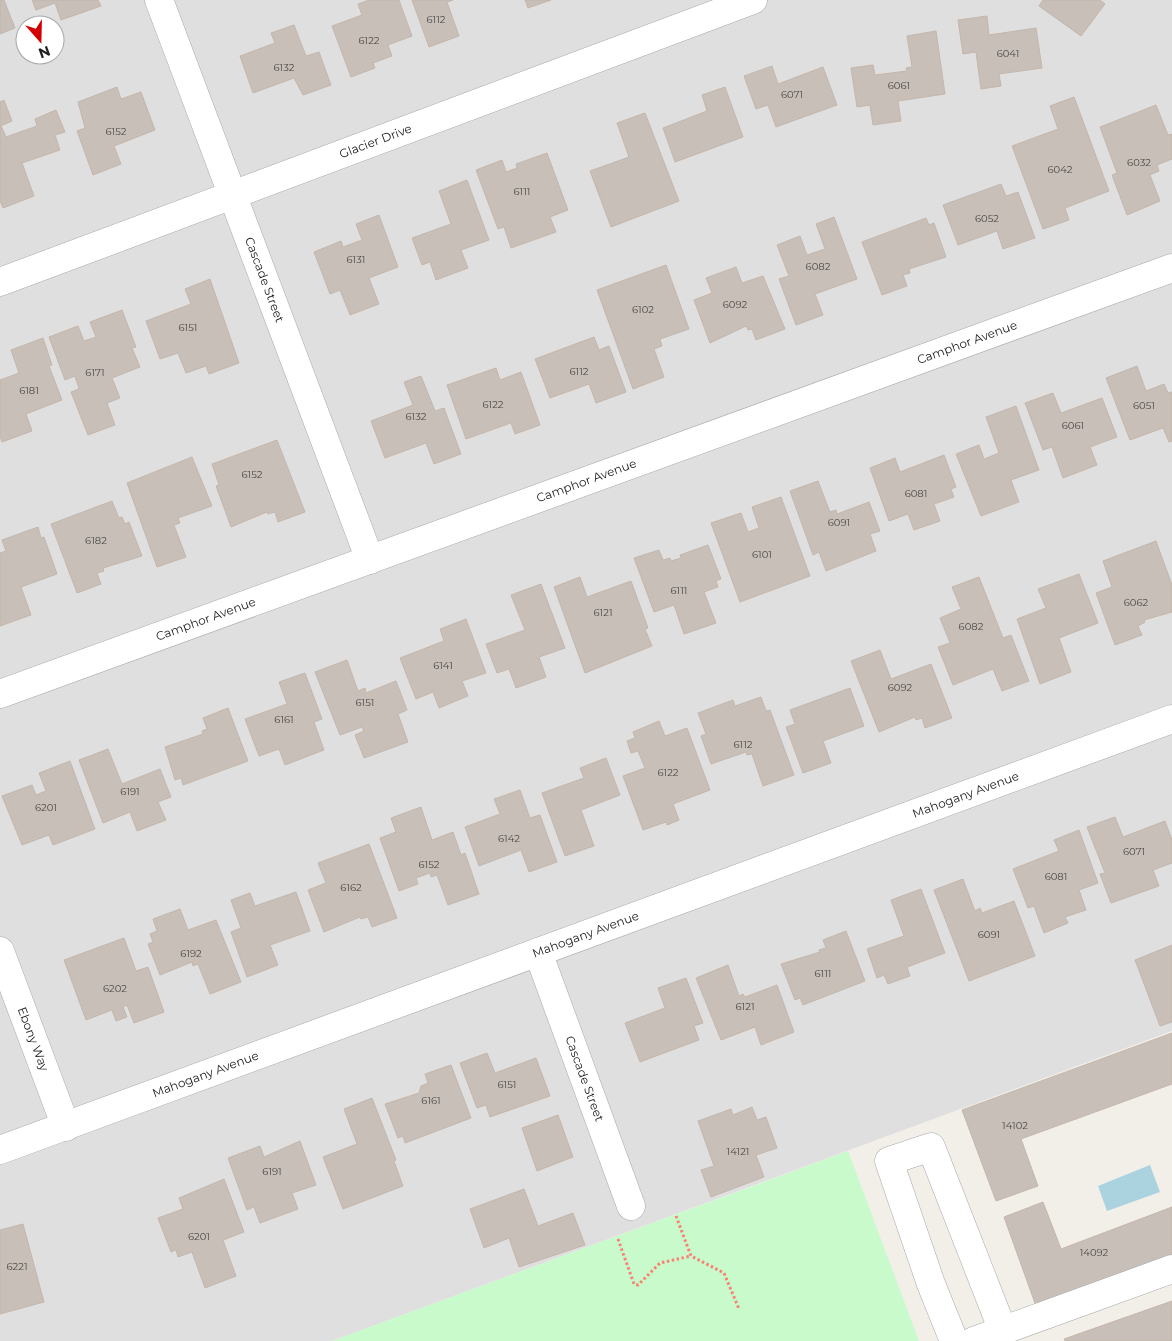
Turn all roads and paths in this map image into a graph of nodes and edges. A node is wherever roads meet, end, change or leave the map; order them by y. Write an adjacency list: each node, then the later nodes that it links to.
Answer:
1 (159, 0): 3 (street, Cascade Street)
2 (753, 0): 3 (street, Glacier Drive)
3 (233, 195): 5 (street, Glacier Drive); 6 (street, Cascade Street)
4 (1172, 268): 6 (street, Camphor Avenue)
5 (0, 282)
6 (370, 560): 7 (street, Camphor Avenue)
7 (0, 694)
8 (1172, 719): 10 (street, Mahogany Avenue)
9 (0, 951): 11 (street, Ebony Way)
10 (538, 952): 11 (street, Mahogany Avenue); 13 (street, Cascade Street)
11 (66, 1127): 12 (street, Mahogany Avenue)
12 (0, 1150)
13 (631, 1206)
14 (676, 1216): 16 (path)
15 (618, 1239): 16 (path)
16 (691, 1256): 18 (path)
17 (1172, 1269): 19 (street)
18 (739, 1309)
19 (1003, 1330): 20 (street); 21 (street)
20 (954, 1341)
21 (974, 1341)

